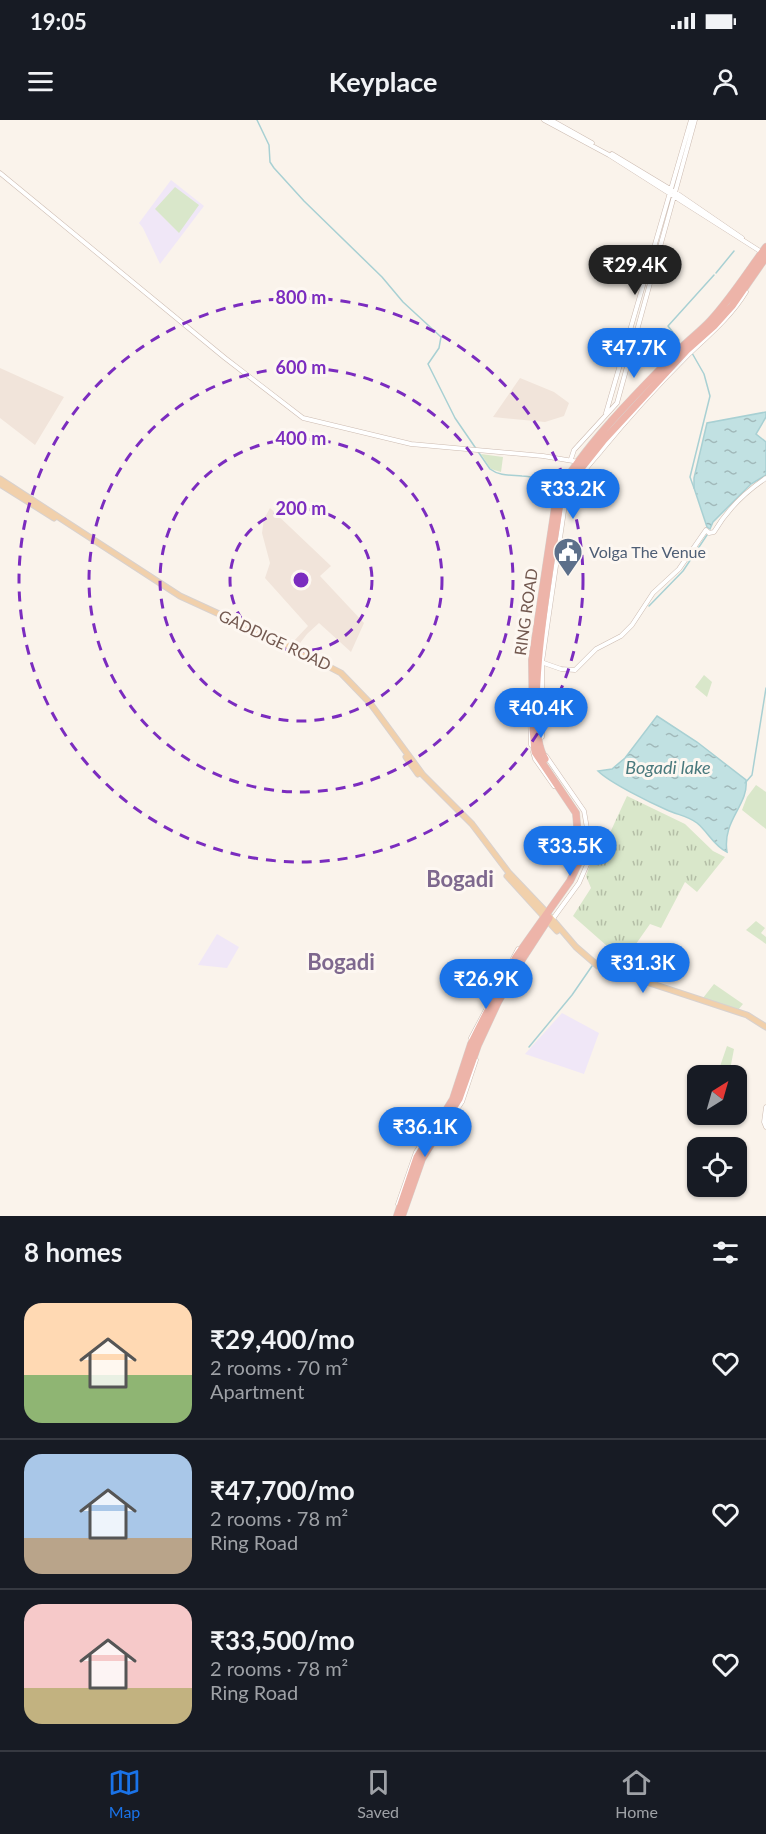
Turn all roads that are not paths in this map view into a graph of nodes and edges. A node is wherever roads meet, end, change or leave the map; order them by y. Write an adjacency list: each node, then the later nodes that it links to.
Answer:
1 (544, 120): 7 (street)
2 (551, 120): 7 (street)
3 (691, 120): 5 (street)
4 (695, 120): 5 (street)
5 (686, 141): 7 (street); 8 (street)
6 (0, 173): 14 (street)
7 (669, 190): 8 (street); 11 (street)
8 (674, 194): 9 (street); 12 (street)
9 (764, 251): 14 (highway, RING ROAD); 14 (highway, RING ROAD)
10 (766, 261): 17 (street)
11 (627, 339): 12 (street); 13 (street)
12 (634, 340): 13 (street)
13 (606, 414): 14 (street)
14 (578, 461): 17 (highway, RING ROAD); 18 (highway, RING ROAD)
15 (766, 478): 17 (street)
16 (0, 481): 18 (main road, GADDIGE ROAD)
17 (540, 661): 18 (highway, RING ROAD)
18 (547, 917): 19 (highway, RING ROAD); 20 (main road, GADDIGE ROAD)
19 (523, 952): 23 (highway, RING ROAD); 24 (highway, RING ROAD)
20 (766, 1029)
21 (766, 1107): 22 (street)
22 (766, 1127)
23 (395, 1216)
24 (404, 1216)

